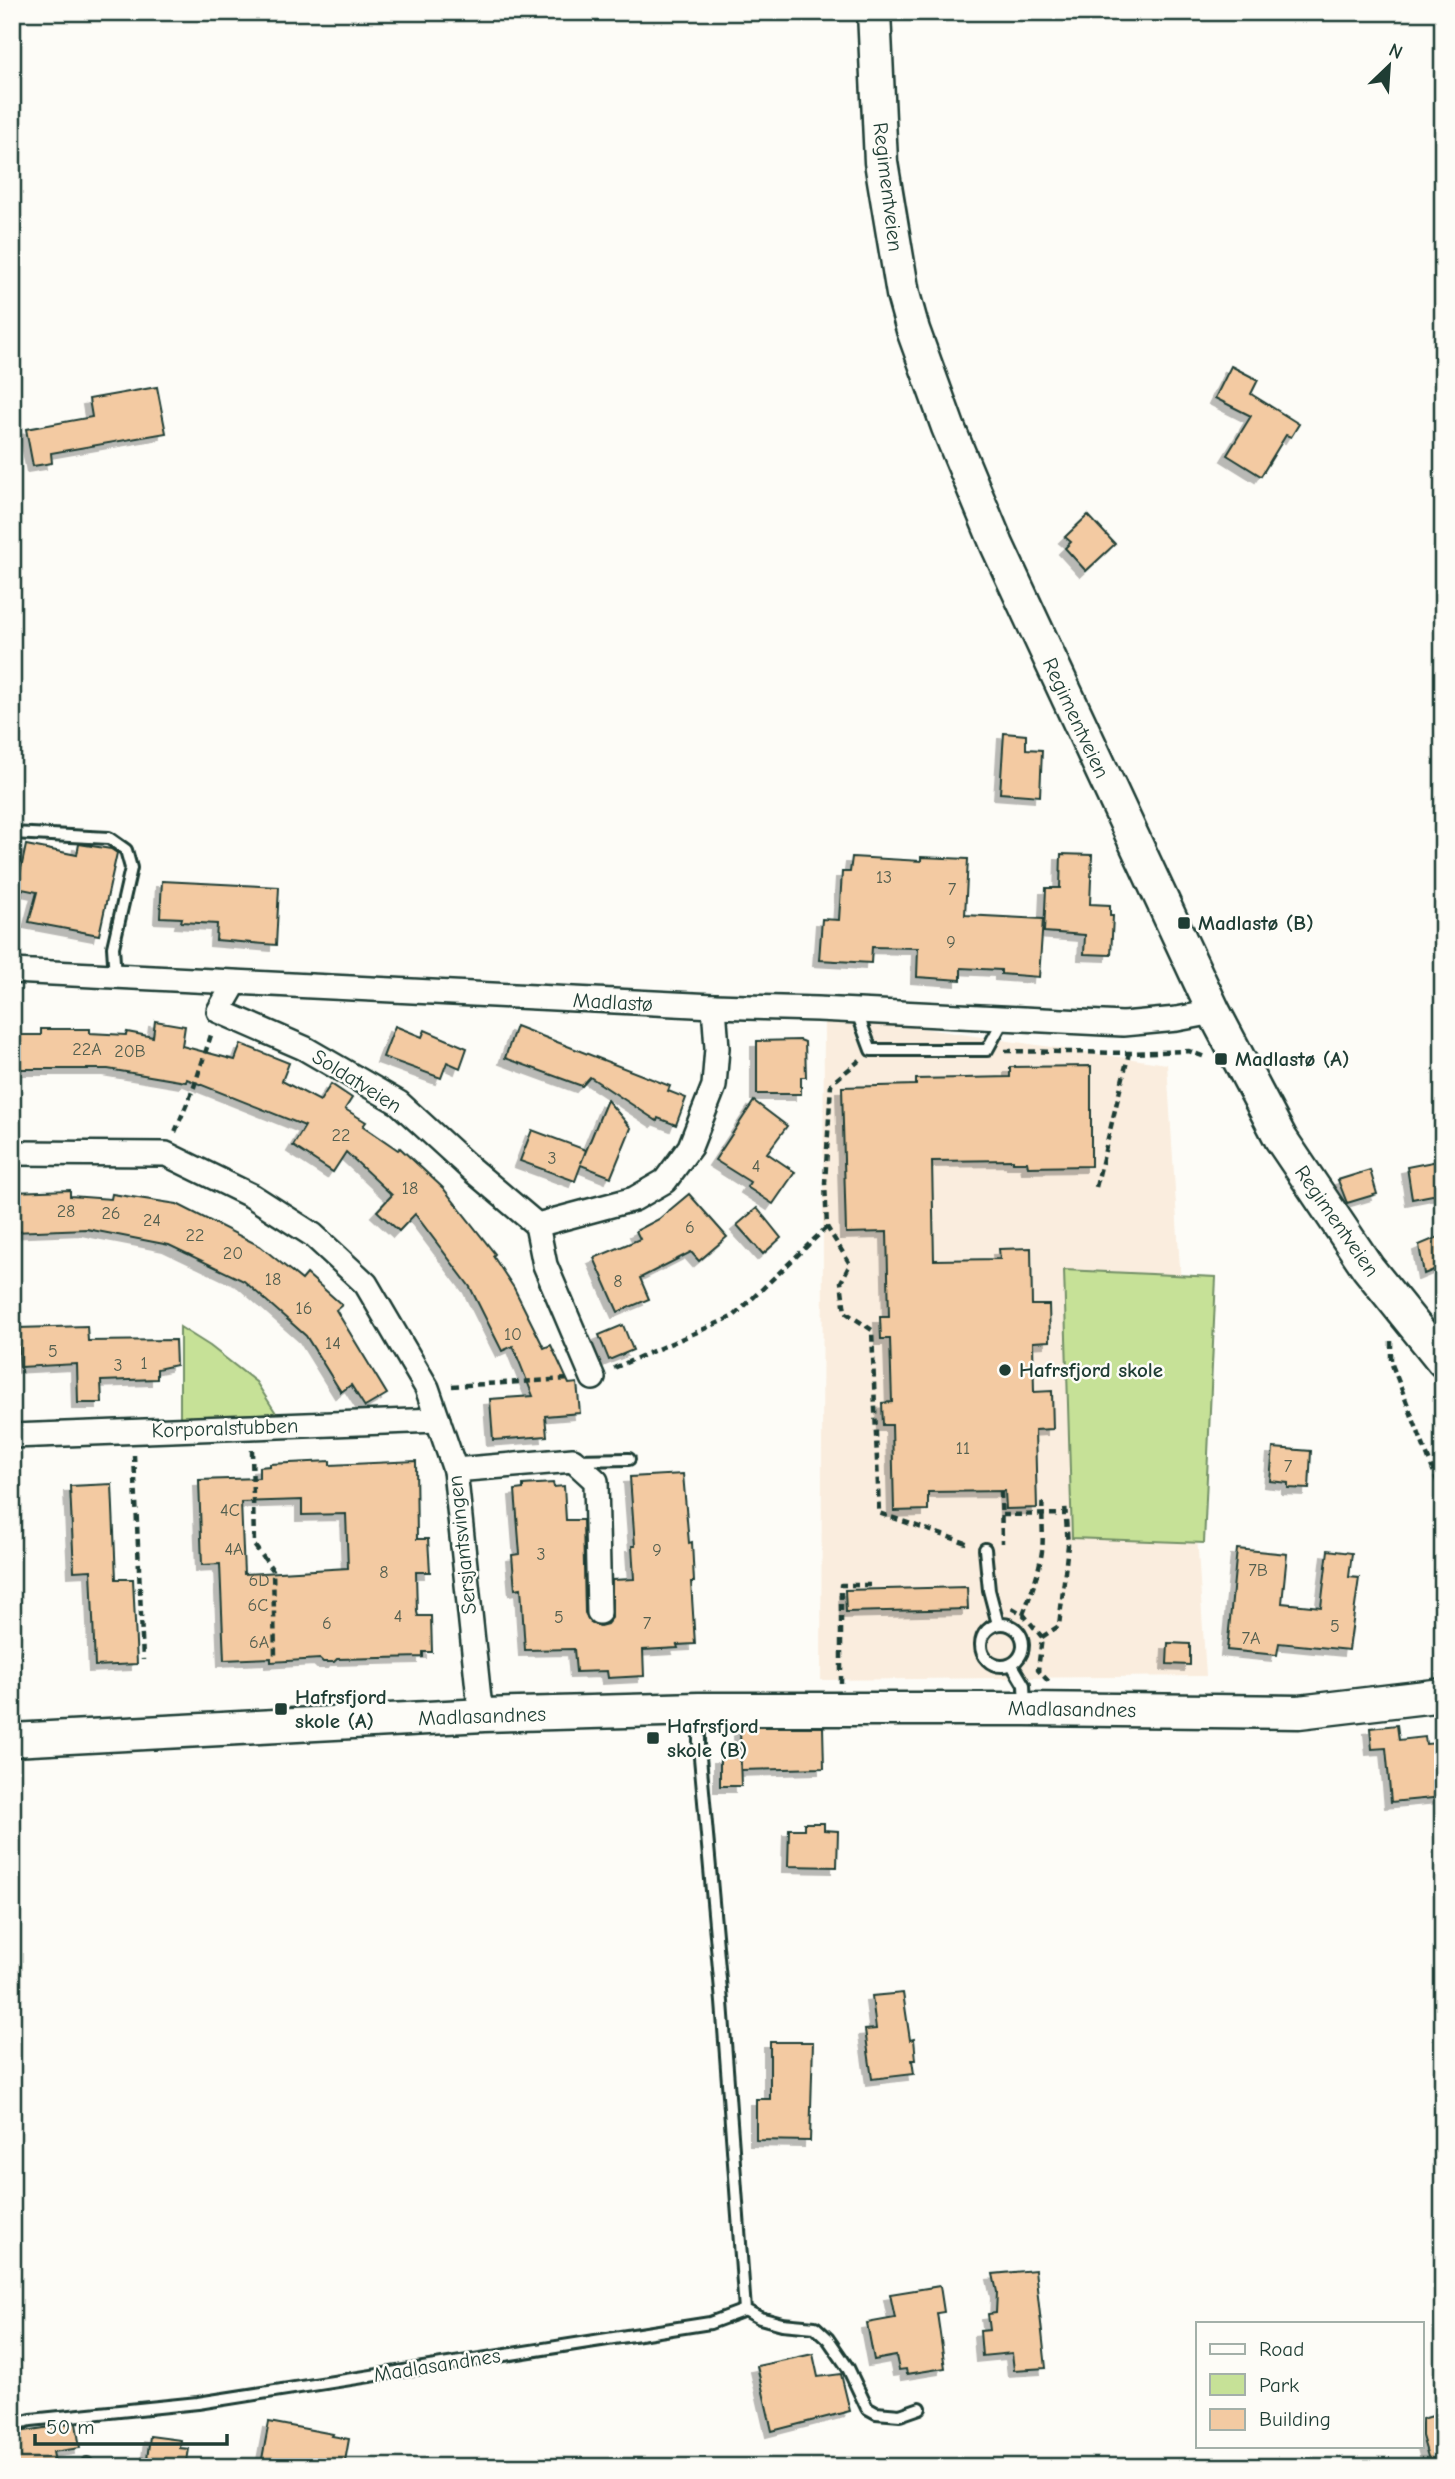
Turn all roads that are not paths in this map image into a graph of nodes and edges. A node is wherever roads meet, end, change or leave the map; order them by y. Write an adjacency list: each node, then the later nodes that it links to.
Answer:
1 (874, 12): 8 (main road, Regimentveien)
2 (12, 833): 4 (lane)
3 (12, 971): 4 (street, Madlastø)
4 (114, 976): 5 (street, Madlastø)
5 (235, 983): 6 (street, Madlastø); 11 (street, Soldatveien)
6 (714, 1006): 7 (street, Madlastø); 11 (street)
7 (856, 1010): 9 (street, Madlastø); 9 (lane)
8 (1214, 1012): 9 (street, Madlastø); 12 (main road, Regimentveien)
9 (1005, 1017)
10 (12, 1153): 14 (street, Sersjantsvingen)
11 (537, 1225): 13 (street)
12 (1443, 1361)
13 (593, 1378)
14 (438, 1420): 15 (street, Korporalstubben); 18 (street, Sersjantsvingen)
15 (12, 1436)
16 (629, 1459): 17 (lane)
17 (573, 1460): 18 (street); 20 (street)
18 (455, 1470): 26 (street, Sersjantsvingen)
19 (985, 1549): 21 (lane)
20 (599, 1612)
21 (998, 1624): 22 (lane); 22 (lane)
22 (1013, 1665): 25 (lane)
23 (1443, 1695): 25 (main road, Madlasandnes)
24 (699, 1709): 25 (main road, Madlasandnes); 26 (main road, Madlasandnes); 28 (lane)
25 (1025, 1709)
26 (484, 1715): 27 (main road, Madlasandnes)
27 (12, 1740)
28 (746, 2310): 29 (lane); 30 (lane, Madlasandnes)
29 (920, 2408)
30 (12, 2424)

